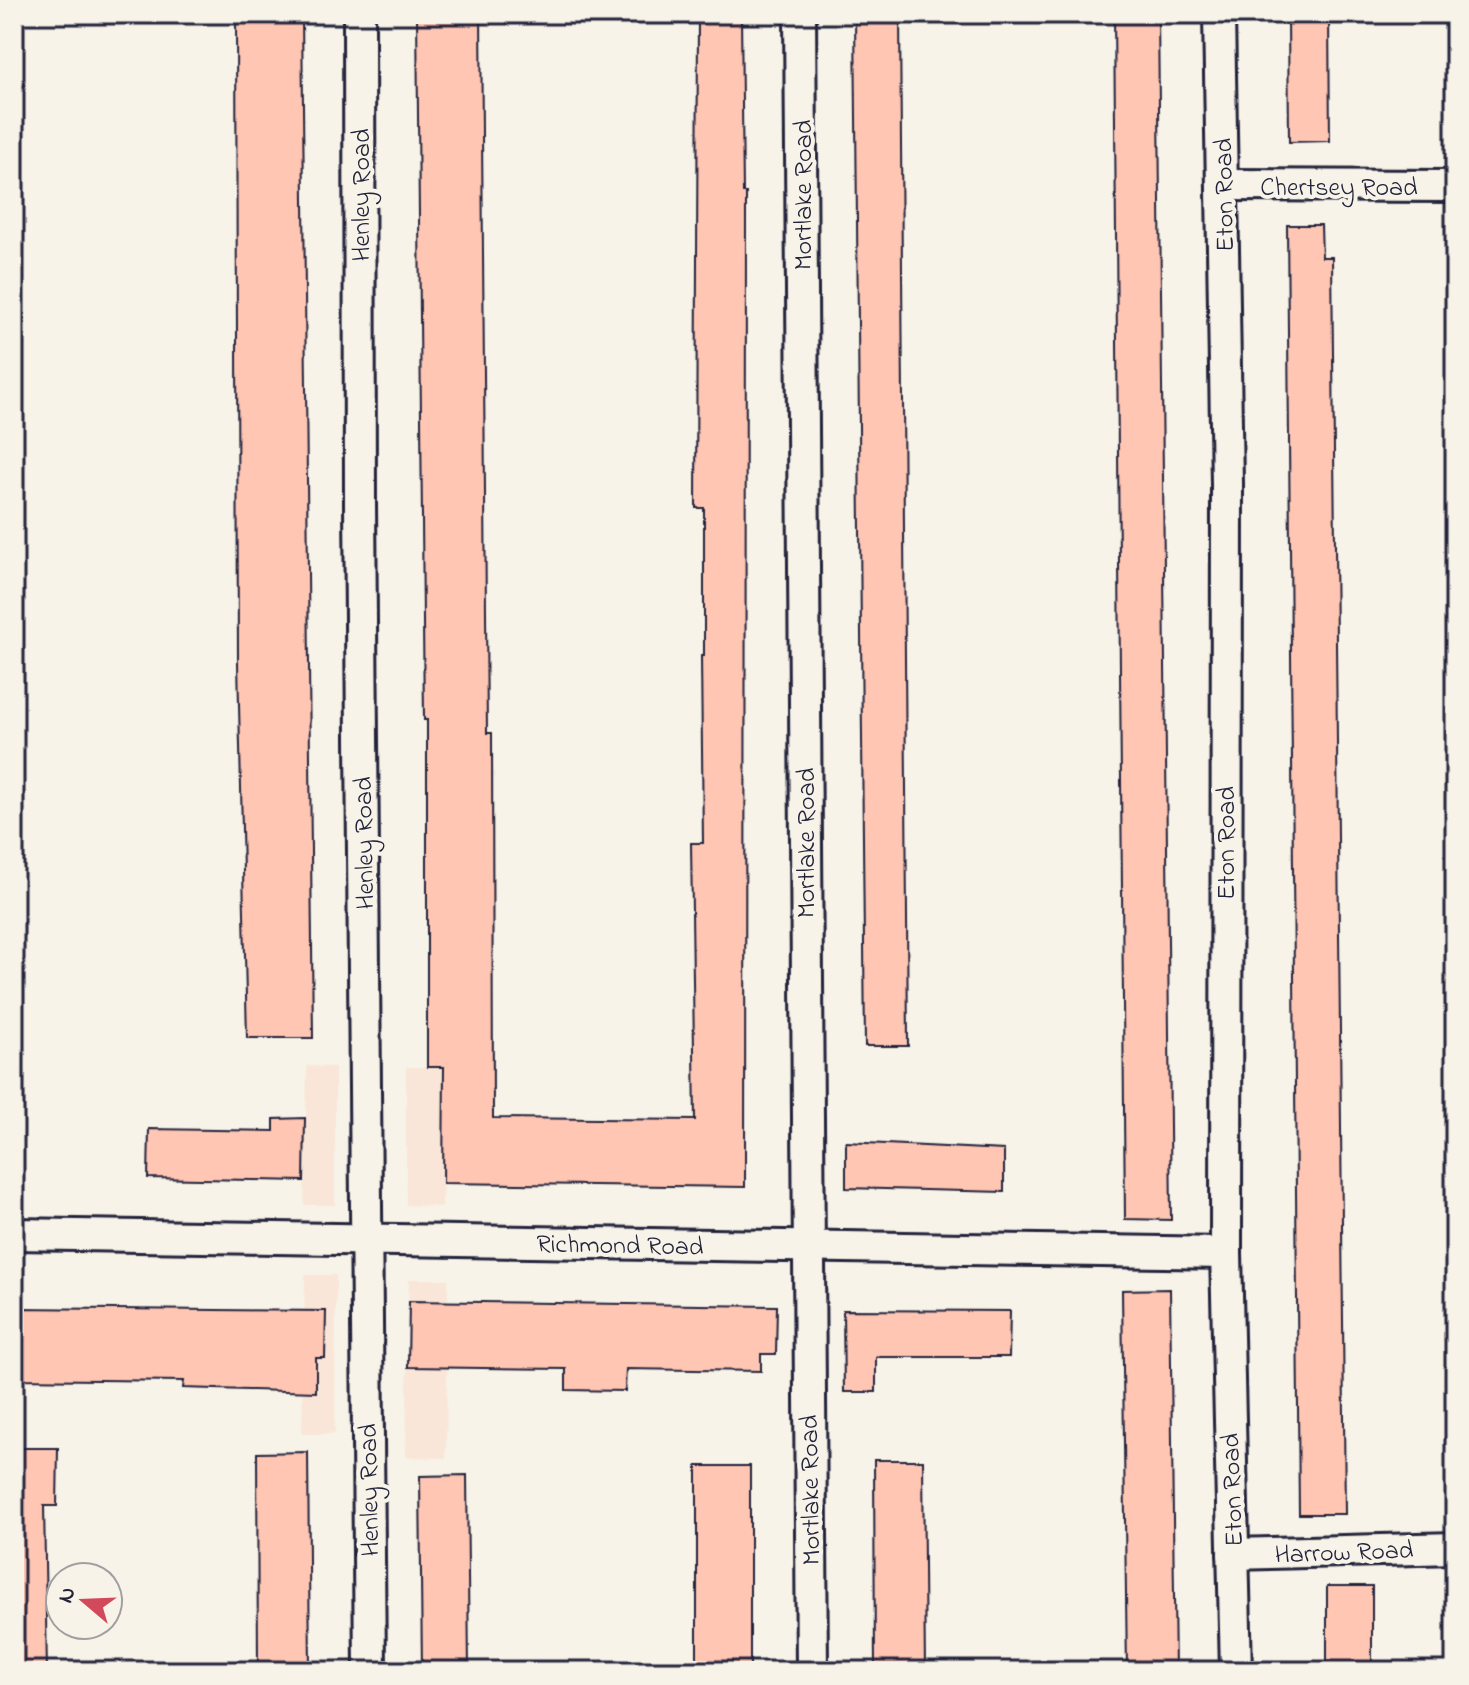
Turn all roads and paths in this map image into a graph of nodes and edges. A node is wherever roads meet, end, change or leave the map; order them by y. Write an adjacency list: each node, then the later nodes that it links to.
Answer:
1 (359, 14): 7 (street, Henley Road)
2 (800, 14): 8 (street, Mortlake Road)
3 (1219, 14): 4 (street, Eton Road)
4 (1223, 185): 5 (street, Chertsey Road); 9 (street, Eton Road)
5 (1455, 186)
6 (14, 1234): 7 (street, Richmond Road)
7 (366, 1240): 8 (street, Richmond Road); 12 (street, Henley Road)
8 (807, 1247): 9 (street, Richmond Road); 13 (street, Mortlake Road)
9 (1226, 1253): 11 (street, Eton Road)
10 (1455, 1548): 11 (street, Harrow Road)
11 (1233, 1554): 14 (street, Eton Road)
12 (370, 1671)
13 (812, 1671)
14 (1236, 1671)

